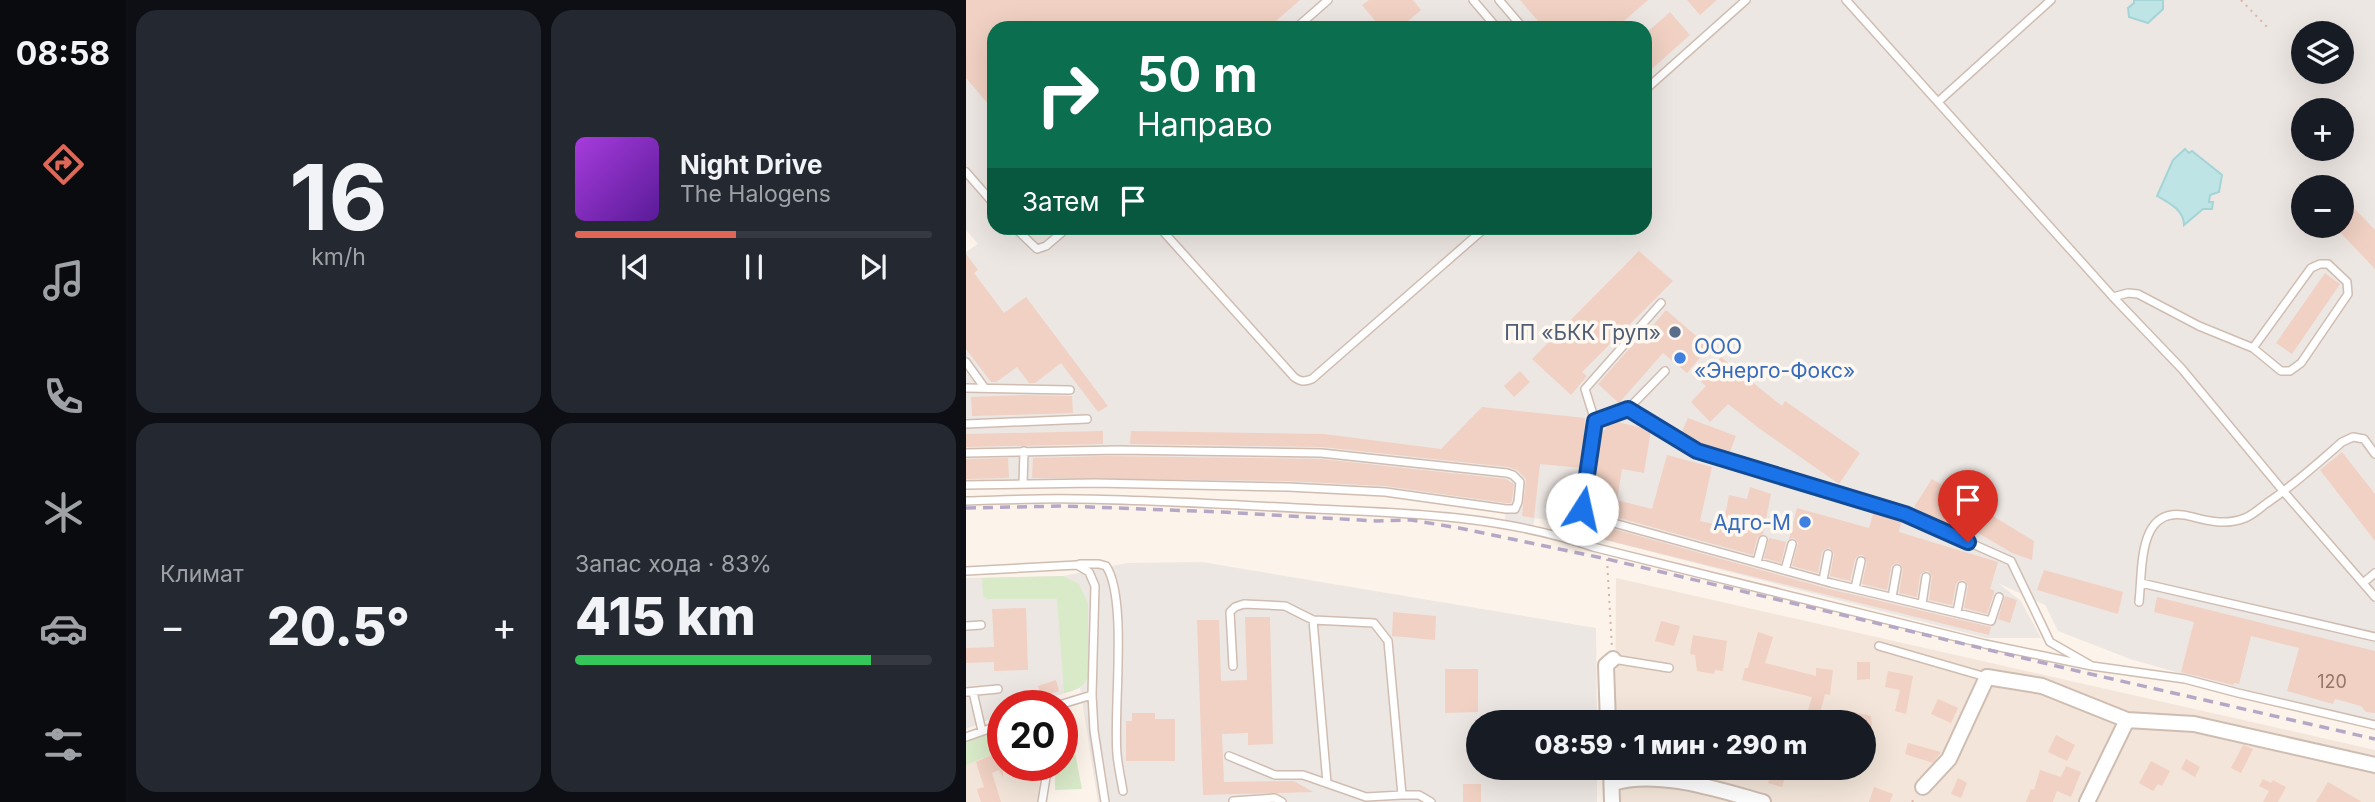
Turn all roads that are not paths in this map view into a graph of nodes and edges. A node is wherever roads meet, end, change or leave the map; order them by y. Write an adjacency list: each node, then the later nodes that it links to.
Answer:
1 (1328, 0): 7 (lane)
2 (1473, 0): 8 (lane)
3 (1499, 0): 9 (lane)
4 (1746, 0): 10 (lane)
5 (1846, 0): 11 (lane)
6 (2051, 0): 11 (lane)
7 (1304, 21)
8 (1491, 21)
9 (1517, 21)
10 (1652, 84)
11 (1939, 101): 18 (lane)
12 (966, 172): 13 (lane)
13 (987, 196)
14 (1022, 235): 15 (lane)
15 (1059, 235)
16 (1166, 235): 17 (lane)
17 (1477, 235)
18 (2113, 297): 20 (lane); 35 (lane)
19 (1661, 303): 28 (lane)
20 (2253, 348): 20 (lane)
21 (966, 362): 23 (lane)
22 (1665, 371): 26 (lane)
23 (984, 387): 24 (lane); 25 (lane)
24 (966, 388)
25 (1070, 390)
26 (1628, 409): 28 (lane); 67 (lane)
27 (1087, 418): 29 (lane)
28 (1595, 421): 37 (lane)
29 (966, 424)
30 (1024, 451): 31 (lane); 33 (lane); 33 (lane)
31 (966, 453)
32 (2375, 454): 35 (lane)
33 (1023, 484): 34 (lane)
34 (966, 485)
35 (2284, 492): 50 (lane); 51 (lane)
36 (966, 501): 37 (lane)
37 (1562, 536): 42 (lane); 67 (lane)
38 (1763, 540): 42 (lane)
39 (1792, 544): 45 (lane)
40 (1828, 554): 49 (lane)
41 (1861, 561): 53 (lane)
42 (1757, 562): 45 (lane)
43 (1077, 565): 46 (lane); 72 (lane); 87 (lane)
44 (1897, 569): 54 (lane)
45 (1786, 570): 49 (lane)
46 (966, 571)
47 (2375, 573): 51 (lane)
48 (1926, 578): 58 (lane)
49 (1823, 580): 53 (lane)
50 (2141, 583): 57 (lane); 63 (lane)
51 (2362, 583): 56 (lane)
52 (1962, 586): 59 (lane)
53 (1855, 588): 54 (lane)
54 (1892, 597): 58 (lane)
55 (1999, 597): 59 (lane)
56 (2375, 597)
57 (2139, 602)
58 (1922, 604): 59 (lane)
59 (1957, 612)
60 (1313, 620): 66 (lane); 84 (lane); 88 (lane)
61 (981, 625): 62 (lane)
62 (966, 626)
63 (2375, 637)
64 (1879, 646): 69 (lane)
65 (1613, 659): 68 (lane); 74 (street)
66 (1233, 666)
67 (2092, 666): 76 (lane)
68 (1669, 668)
69 (1987, 677): 75 (street); 86 (street)
70 (998, 689): 71 (lane)
71 (970, 692): 78 (lane)
72 (1092, 695): 73 (lane); 91 (lane)
73 (1078, 699)
74 (1608, 710)
75 (2127, 720): 81 (street); 96 (street)
76 (2375, 726)
77 (987, 729): 78 (lane)
78 (982, 731): 79 (lane)
79 (966, 737)
80 (1229, 756): 84 (lane)
81 (2375, 765)
82 (1613, 780): 85 (street)
83 (1045, 781): 90 (lane)
84 (1327, 783): 88 (lane)
85 (1613, 783): 94 (street); 95 (street)
86 (1923, 787)
87 (1124, 791)
88 (1402, 795): 93 (lane)
89 (1233, 801): 92 (lane)
90 (1042, 802)
91 (1105, 802)
92 (1282, 802)
93 (1431, 802)
94 (1612, 802)
95 (1763, 802)
96 (2087, 802)

